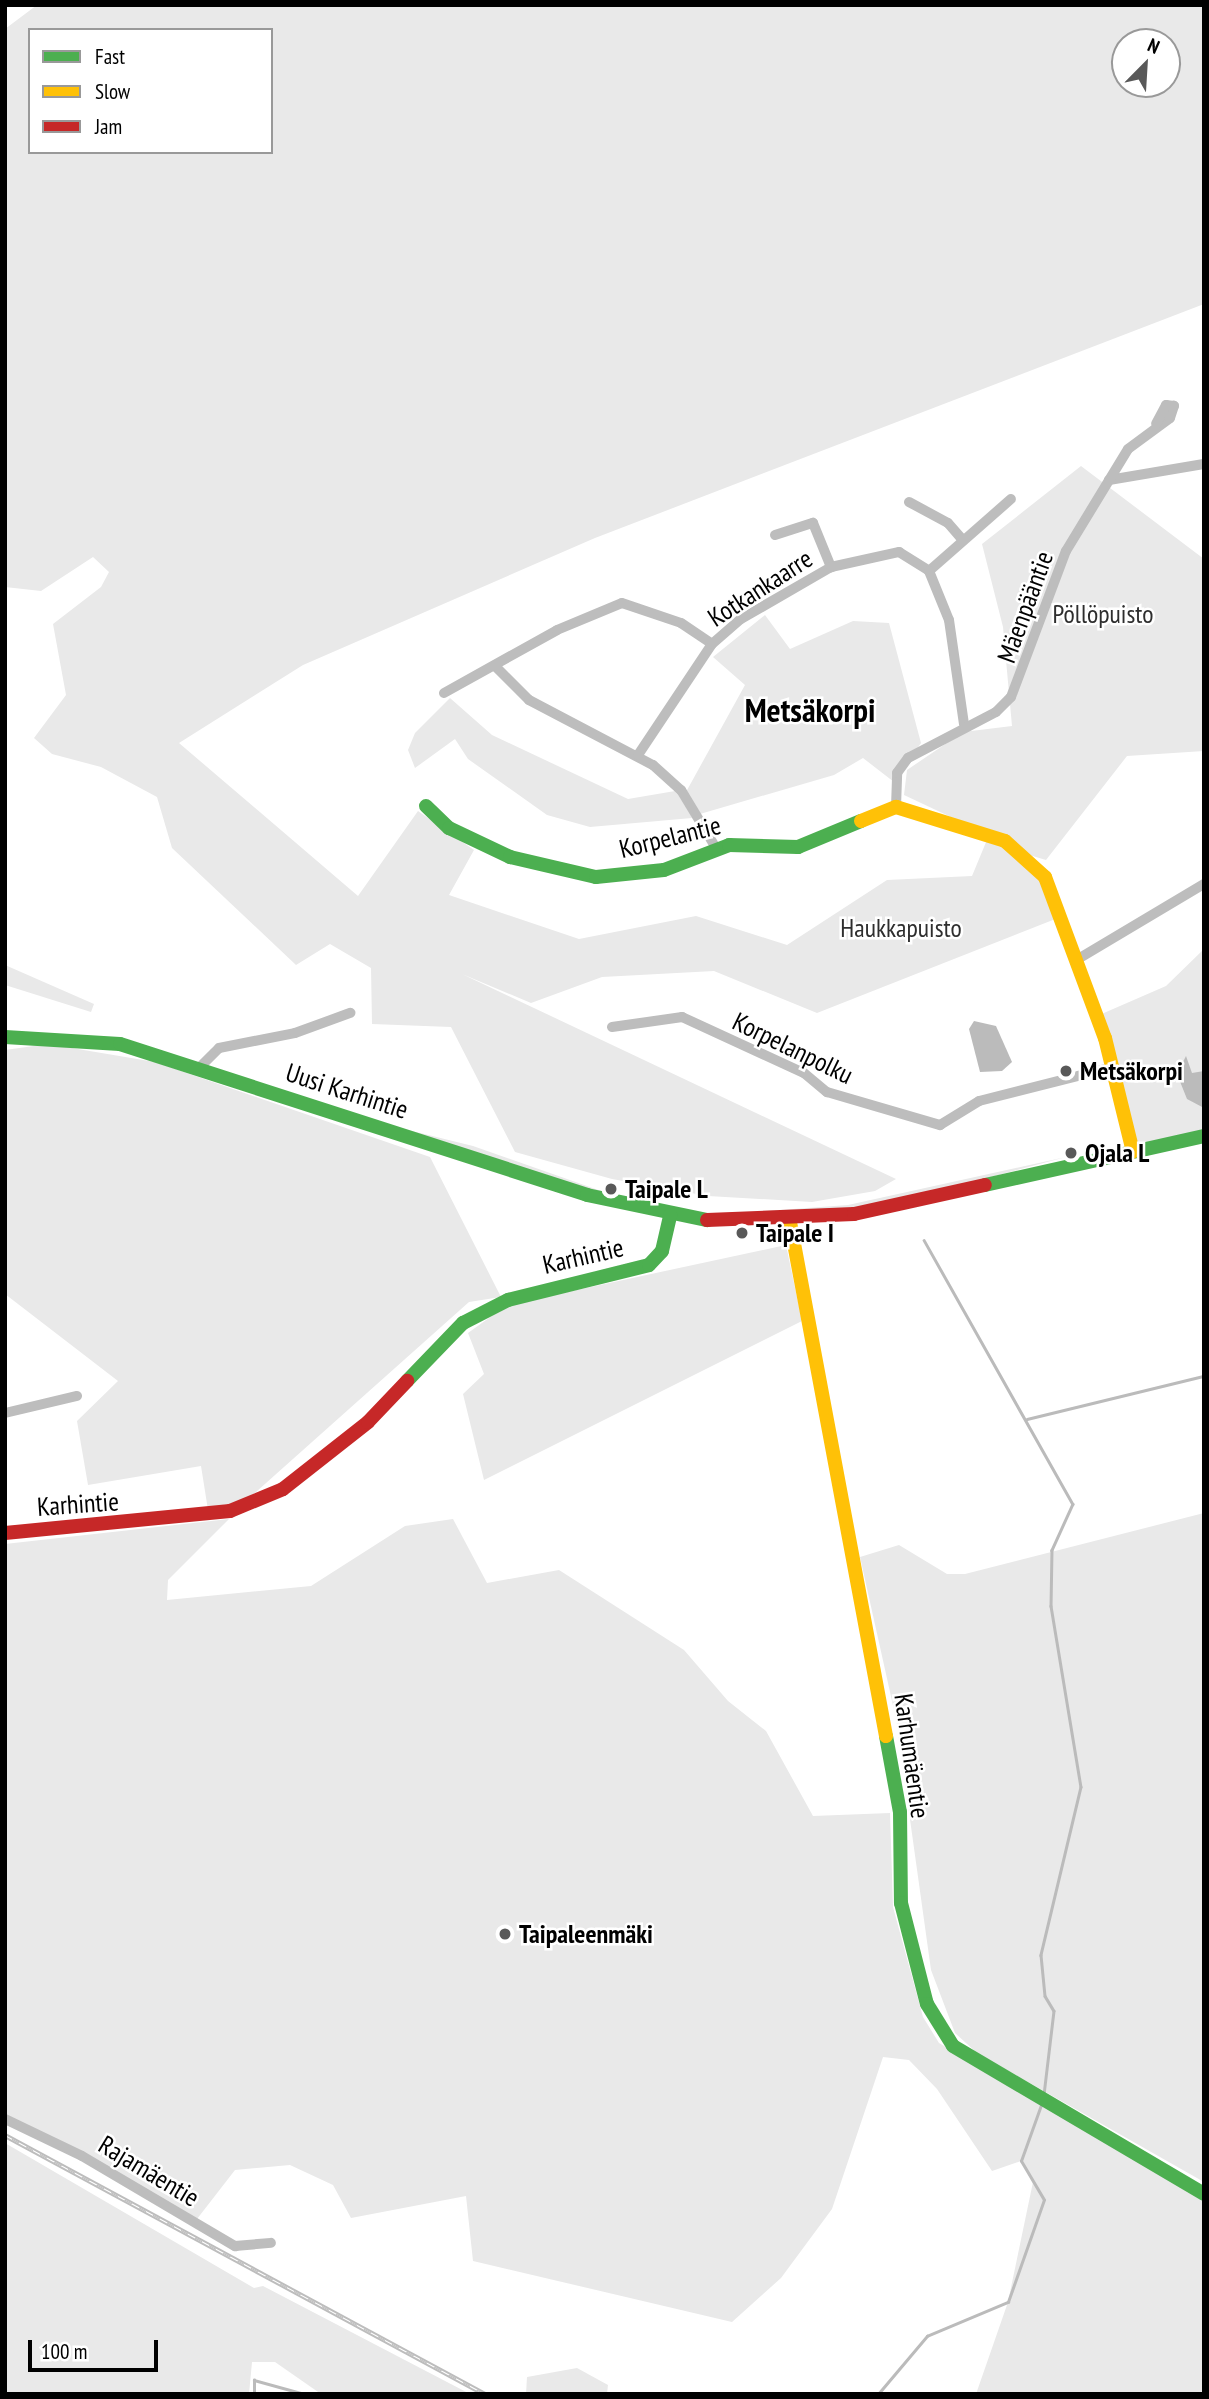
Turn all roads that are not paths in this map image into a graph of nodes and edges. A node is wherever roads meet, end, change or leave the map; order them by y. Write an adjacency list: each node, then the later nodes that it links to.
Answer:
1 (1156, 424): 3 (street, Mäenpääntie)
2 (1204, 464): 4 (street)
3 (1118, 465): 4 (street); 5 (street, Mäenpääntie)
4 (1127, 474): 5 (street)
5 (1108, 482): 15 (street, Mäenpääntie)
6 (1011, 499): 9 (street)
7 (909, 502): 9 (street)
8 (775, 535): 10 (street)
9 (962, 539): 11 (street)
10 (831, 567): 11 (street, Kotkankaarre); 12 (street, Kotkankaarre)
11 (929, 571): 15 (street)
12 (712, 644): 13 (street); 16 (street, Kotkankaarre)
13 (496, 667): 14 (street); 16 (street)
14 (444, 693)
15 (964, 724): 18 (street)
16 (638, 755): 19 (street)
17 (426, 806): 19 (street, Korpelantie)
18 (896, 807): 19 (street, Korpelantie); 21 (street)
19 (716, 848)
20 (1204, 884): 21 (street)
21 (1078, 959): 25 (street)
22 (350, 1013): 26 (street)
23 (612, 1027): 25 (street, Korpelanpolku)
24 (5, 1037): 26 (street, Uusi Karhintie)
25 (1112, 1067): 28 (street)
26 (199, 1068): 29 (street, Uusi Karhintie)
27 (1204, 1136): 28 (street)
28 (1133, 1152): 30 (street)
29 (670, 1215): 30 (street); 33 (street, Karhintie)
30 (790, 1222): 35 (street, Karhumäentie)
31 (77, 1396): 32 (street)
32 (5, 1413)
33 (5, 1533)
34 (5, 2119): 36 (street, Rajamäentie)
35 (1204, 2194)
36 (271, 2244)

